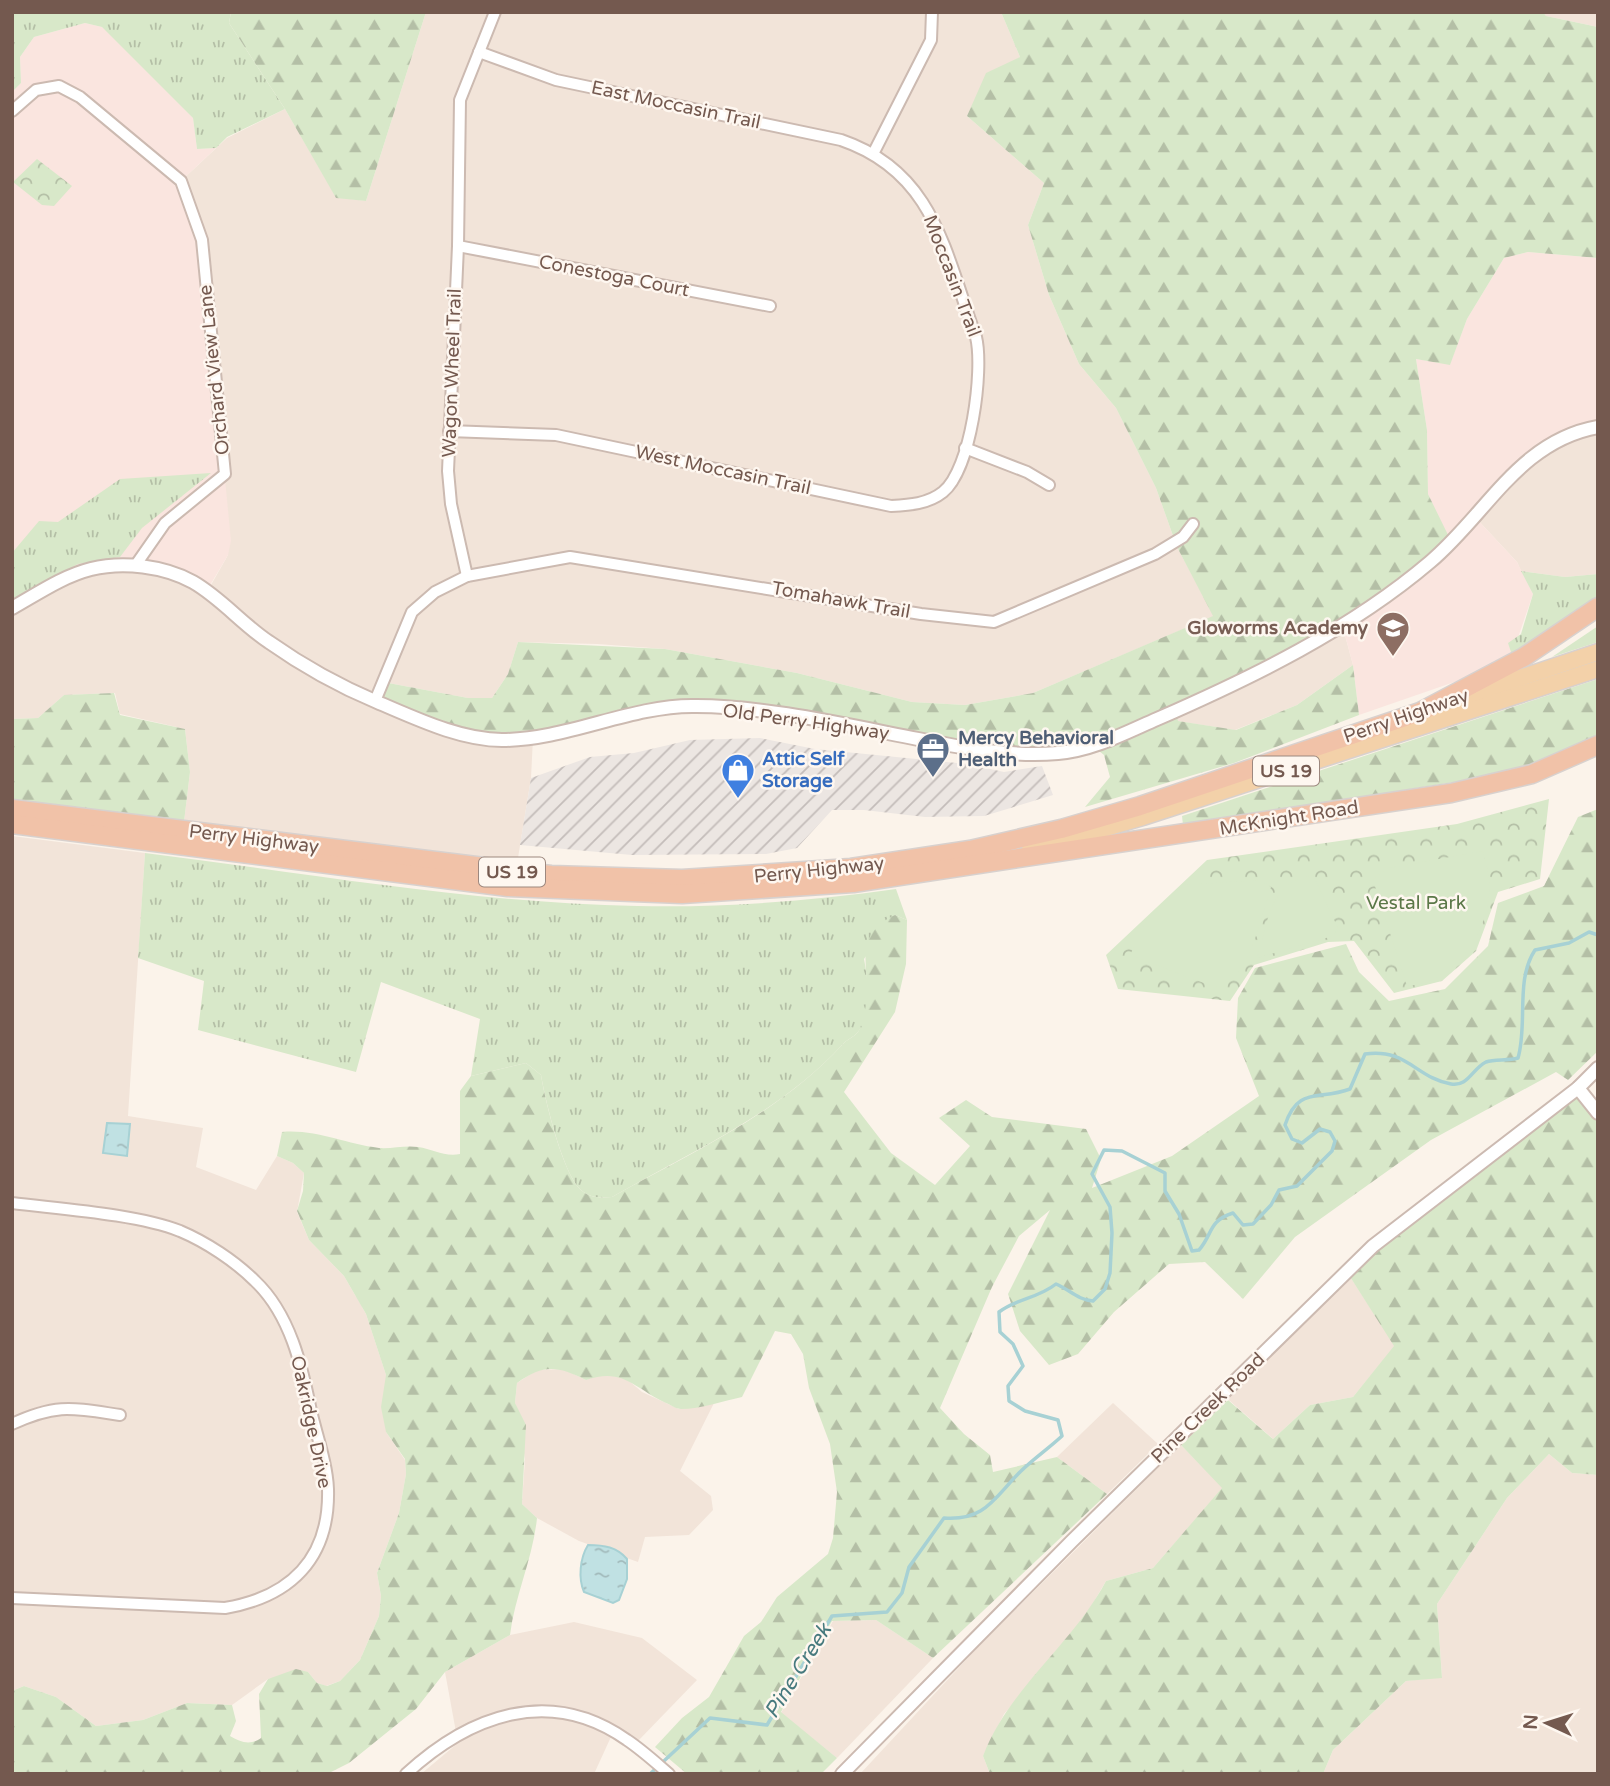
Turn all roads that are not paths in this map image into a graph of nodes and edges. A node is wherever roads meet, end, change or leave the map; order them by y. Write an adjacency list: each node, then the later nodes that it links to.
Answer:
1 (495, 12): 3 (street, Wagon Wheel Trail)
2 (932, 12): 5 (street)
3 (479, 52): 5 (street, East Moccasin Trail); 6 (street, Wagon Wheel Trail)
4 (12, 111): 13 (street, Orchard View Lane)
5 (874, 152): 10 (street, Moccasin Trail)
6 (458, 246): 7 (street, Conestoga Court); 9 (street, Wagon Wheel Trail)
7 (770, 306)
8 (1598, 427): 19 (street, Old Perry Highway)
9 (449, 430): 10 (street, West Moccasin Trail); 14 (street, Wagon Wheel Trail)
10 (965, 448): 11 (street)
11 (1049, 485)
12 (1193, 524): 14 (street, Tomahawk Trail)
13 (135, 566): 16 (street, Old Perry Highway); 19 (street, Old Perry Highway)
14 (467, 576): 19 (street)
15 (1598, 607): 20 (highway)
16 (12, 608)
17 (1598, 652): 20 (main road, Perry Highway / US 19)
18 (1598, 669): 24 (main road, Perry Highway / US 19)
19 (375, 701)
20 (1420, 712): 22 (highway, Perry Highway / US 19)
21 (1598, 745): 24 (highway, McKnight Road)
22 (12, 808)
23 (12, 824): 24 (highway, Perry Highway / US 19)
24 (973, 865)
25 (1598, 1068): 26 (street, Pine Creek Road)
26 (1578, 1088): 27 (street); 34 (street, Pine Creek Road)
27 (1598, 1112)
28 (12, 1203): 31 (street, Oakridge Drive)
29 (120, 1415): 30 (street)
30 (12, 1424)
31 (12, 1598)
32 (406, 1774): 33 (street)
33 (669, 1774)
34 (842, 1774)

